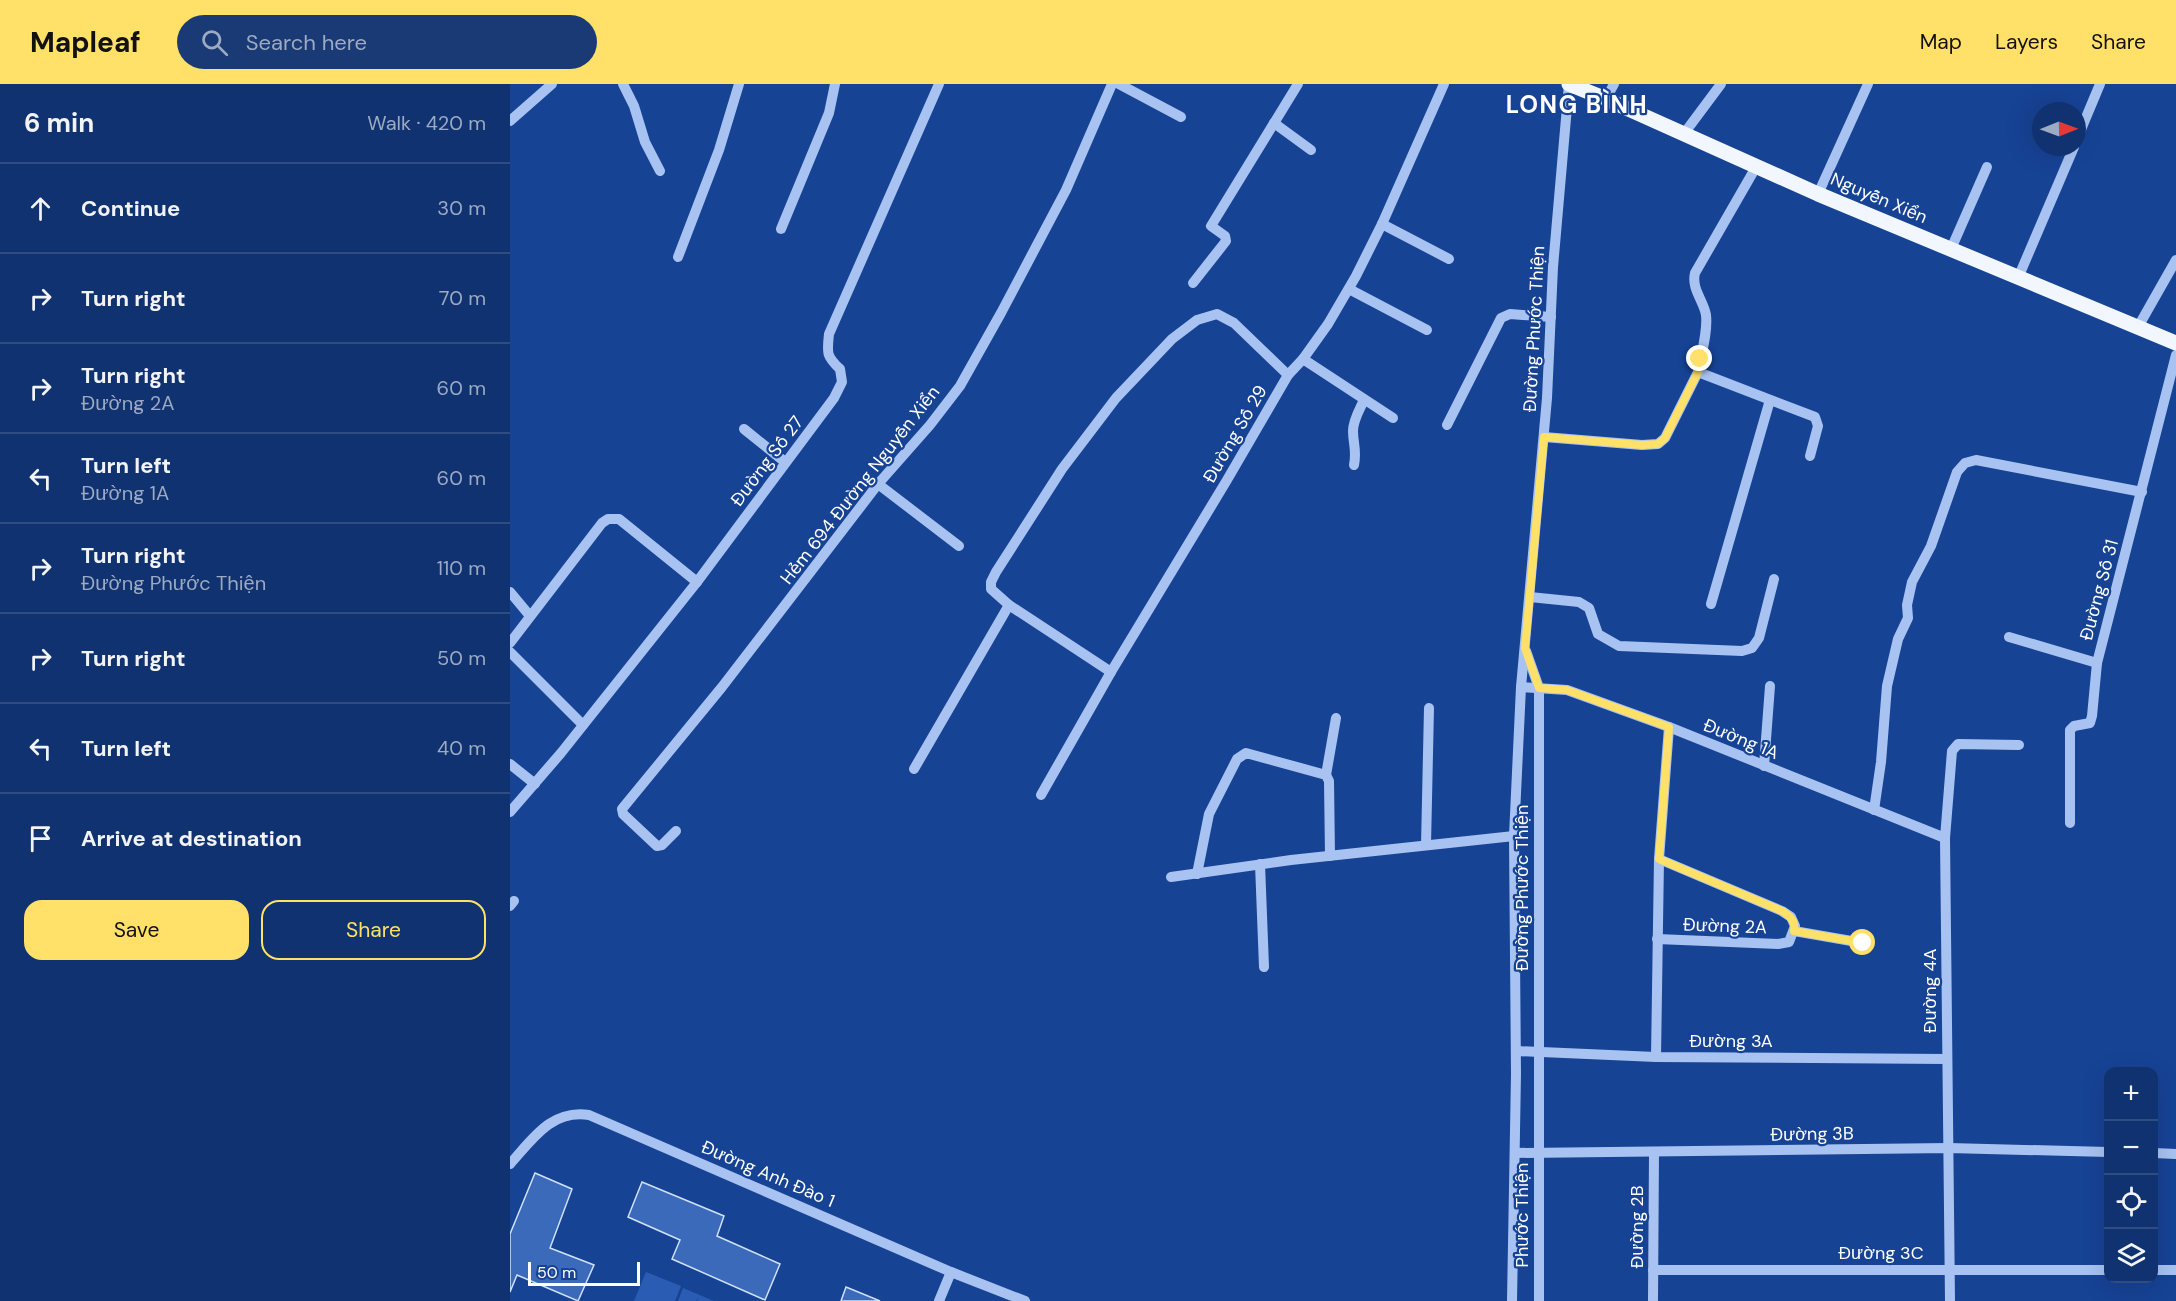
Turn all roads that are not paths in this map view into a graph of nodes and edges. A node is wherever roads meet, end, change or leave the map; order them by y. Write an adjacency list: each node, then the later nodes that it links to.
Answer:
1 (552, 84): 18 (street)
2 (623, 84): 25 (street)
3 (739, 84): 30 (street)
4 (835, 84): 28 (street)
5 (939, 84): 51 (street, Đường Số 27)
6 (1112, 84): 53 (street, Hẻm 694 Đường Nguyễn Xiển)
7 (1119, 84): 16 (street)
8 (1298, 84): 19 (street)
9 (1444, 84): 27 (street, Đường Số 29)
10 (1569, 84): 15 (main road, Nguyễn Xiển); 36 (street, Đường Phước Thiện)
11 (1614, 84): 15 (street)
12 (1721, 84): 20 (street)
13 (1868, 84): 26 (street)
14 (2100, 84): 17 (street)
15 (1606, 99): 20 (main road, Nguyễn Xiển)
16 (1181, 117)
17 (2086, 117)
18 (510, 121)
19 (1274, 123): 21 (street); 34 (street)
20 (1683, 135): 23 (main road, Nguyễn Xiển)
21 (1311, 150)
22 (2070, 156): 33 (street)
23 (1756, 167): 26 (main road, Nguyễn Xiển); 42 (street)
24 (1987, 167): 29 (street)
25 (660, 171)
26 (1818, 194): 29 (main road, Nguyễn Xiển)
27 (1382, 224): 31 (street); 35 (street, Đường Số 29)
28 (782, 229)
29 (1951, 249): 33 (main road, Nguyễn Xiển)
30 (678, 257)
31 (1449, 259)
32 (2176, 260): 37 (street)
33 (2018, 278): 37 (main road, Nguyễn Xiển)
34 (1193, 283)
35 (1349, 289): 38 (street); 41 (street, Đường Số 29)
36 (1551, 317): 47 (street); 49 (street, Đường Phước Thiện)
37 (2138, 327): 39 (main road, Nguyễn Xiển)
38 (1427, 330)
39 (2176, 343)
40 (2176, 355): 54 (street, Đường Số 31)
41 (1303, 359): 43 (street, Đường Số 29); 44 (street)
42 (1698, 372): 45 (street); 49 (street)
43 (1288, 375): 61 (street); 68 (street, Đường Số 29)
44 (1364, 400): 46 (street); 52 (street)
45 (1770, 400): 50 (street); 60 (street)
46 (1393, 418)
47 (1448, 425)
48 (744, 429): 51 (street)
49 (1544, 437): 59 (street, Đường Phước Thiện)
50 (1810, 456)
51 (785, 462): 57 (street, Đường Số 27)
52 (1354, 465)
53 (878, 484): 55 (street); 86 (street, Hẻm 694 Đường Nguyễn Xiển)
54 (2142, 492): 67 (street, Đường Số 31); 83 (street)
55 (959, 546)
56 (1774, 579): 59 (street)
57 (697, 582): 62 (street); 74 (street, Đường Số 27)
58 (510, 592): 62 (street)
59 (1530, 597): 65 (street, Đường Phước Thiện)
60 (1711, 604)
61 (1009, 605): 68 (street); 79 (street)
62 (530, 616): 64 (street)
63 (2009, 638): 67 (street)
64 (510, 644)
65 (1525, 648): 70 (street, Đường Phước Thiện); 71 (street, Đường Phước Thiện)
66 (510, 652): 74 (street)
67 (2097, 663): 85 (street, Đường Số 31)
68 (1111, 672): 82 (street, Đường Số 29)
69 (1770, 686): 78 (street)
70 (1521, 687): 71 (street, Đường 1A); 87 (street, Đường Phước Thiện)
71 (1539, 688): 75 (street, Đường 1A); 100 (street, Đường Phước Thiện)
72 (1429, 708): 89 (street)
73 (1336, 718): 80 (street)
74 (583, 724): 81 (street, Đường Số 27)
75 (1669, 727): 78 (street, Đường 1A); 91 (street, Đường 2A)
76 (2019, 745): 88 (street, Đường 4A)
77 (510, 764): 81 (street)
78 (1764, 766): 83 (street, Đường 1A)
79 (914, 769)
80 (1326, 775): 90 (street); 93 (street)
81 (535, 784): 84 (street, Đường Số 27)
82 (1041, 795)
83 (1874, 810): 88 (street, Đường 1A)
84 (510, 812)
85 (2070, 823)
86 (676, 831)
87 (1514, 836): 89 (street); 99 (street, Đường Phước Thiện)
88 (1945, 838): 102 (street, Đường 4A)
89 (1426, 845): 90 (street)
90 (1330, 856): 92 (street)
91 (1659, 859): 95 (street, Đường 2A); 96 (street, Đường 2A)
92 (1260, 864): 93 (street); 98 (street)
93 (1197, 874): 94 (street)
94 (1171, 877)
95 (1794, 931): 96 (street, Đường 2A); 97 (street)
96 (1657, 939): 101 (street, Đường 2A)
97 (1863, 943)
98 (1264, 967)
99 (1516, 1051): 100 (street, Đường 3A); 104 (street, Đường Phước Thiện)
100 (1538, 1051): 101 (street, Đường 3A); 103 (street, Đường Phước Thiện)
101 (1656, 1057): 102 (street, Đường 3A)
102 (1947, 1059): 105 (street, Đường 4A)
103 (1538, 1129): 108 (street, Phước Thiện)
104 (1516, 1130): 107 (street, Phước Thiện)
105 (1948, 1148): 106 (street, Đường 3B); 109 (street, Đường 3B); 113 (street, Đường 4A)
106 (2104, 1152)
107 (1515, 1153): 108 (street, Đường 3B); 121 (street, Phước Thiện)
108 (1539, 1153): 109 (street, Đường 3B); 122 (street, Phước Thiện)
109 (1653, 1153): 114 (street, Đường 2B)
110 (2158, 1153): 111 (street)
111 (2176, 1154)
112 (510, 1164): 118 (street, Đường Anh Đào 1)
113 (1950, 1269): 114 (street, Đường 3C); 115 (street, Đường 3C); 124 (street, Đường 4A)
114 (1653, 1270): 123 (street, Đường 2B)
115 (2104, 1270)
116 (2158, 1270): 117 (street)
117 (2176, 1270)
118 (951, 1272): 119 (street); 120 (street, Đường Anh Đào 1)
119 (939, 1301)
120 (1025, 1301)
121 (1512, 1301)
122 (1539, 1301)
123 (1653, 1301)
124 (1950, 1301)

